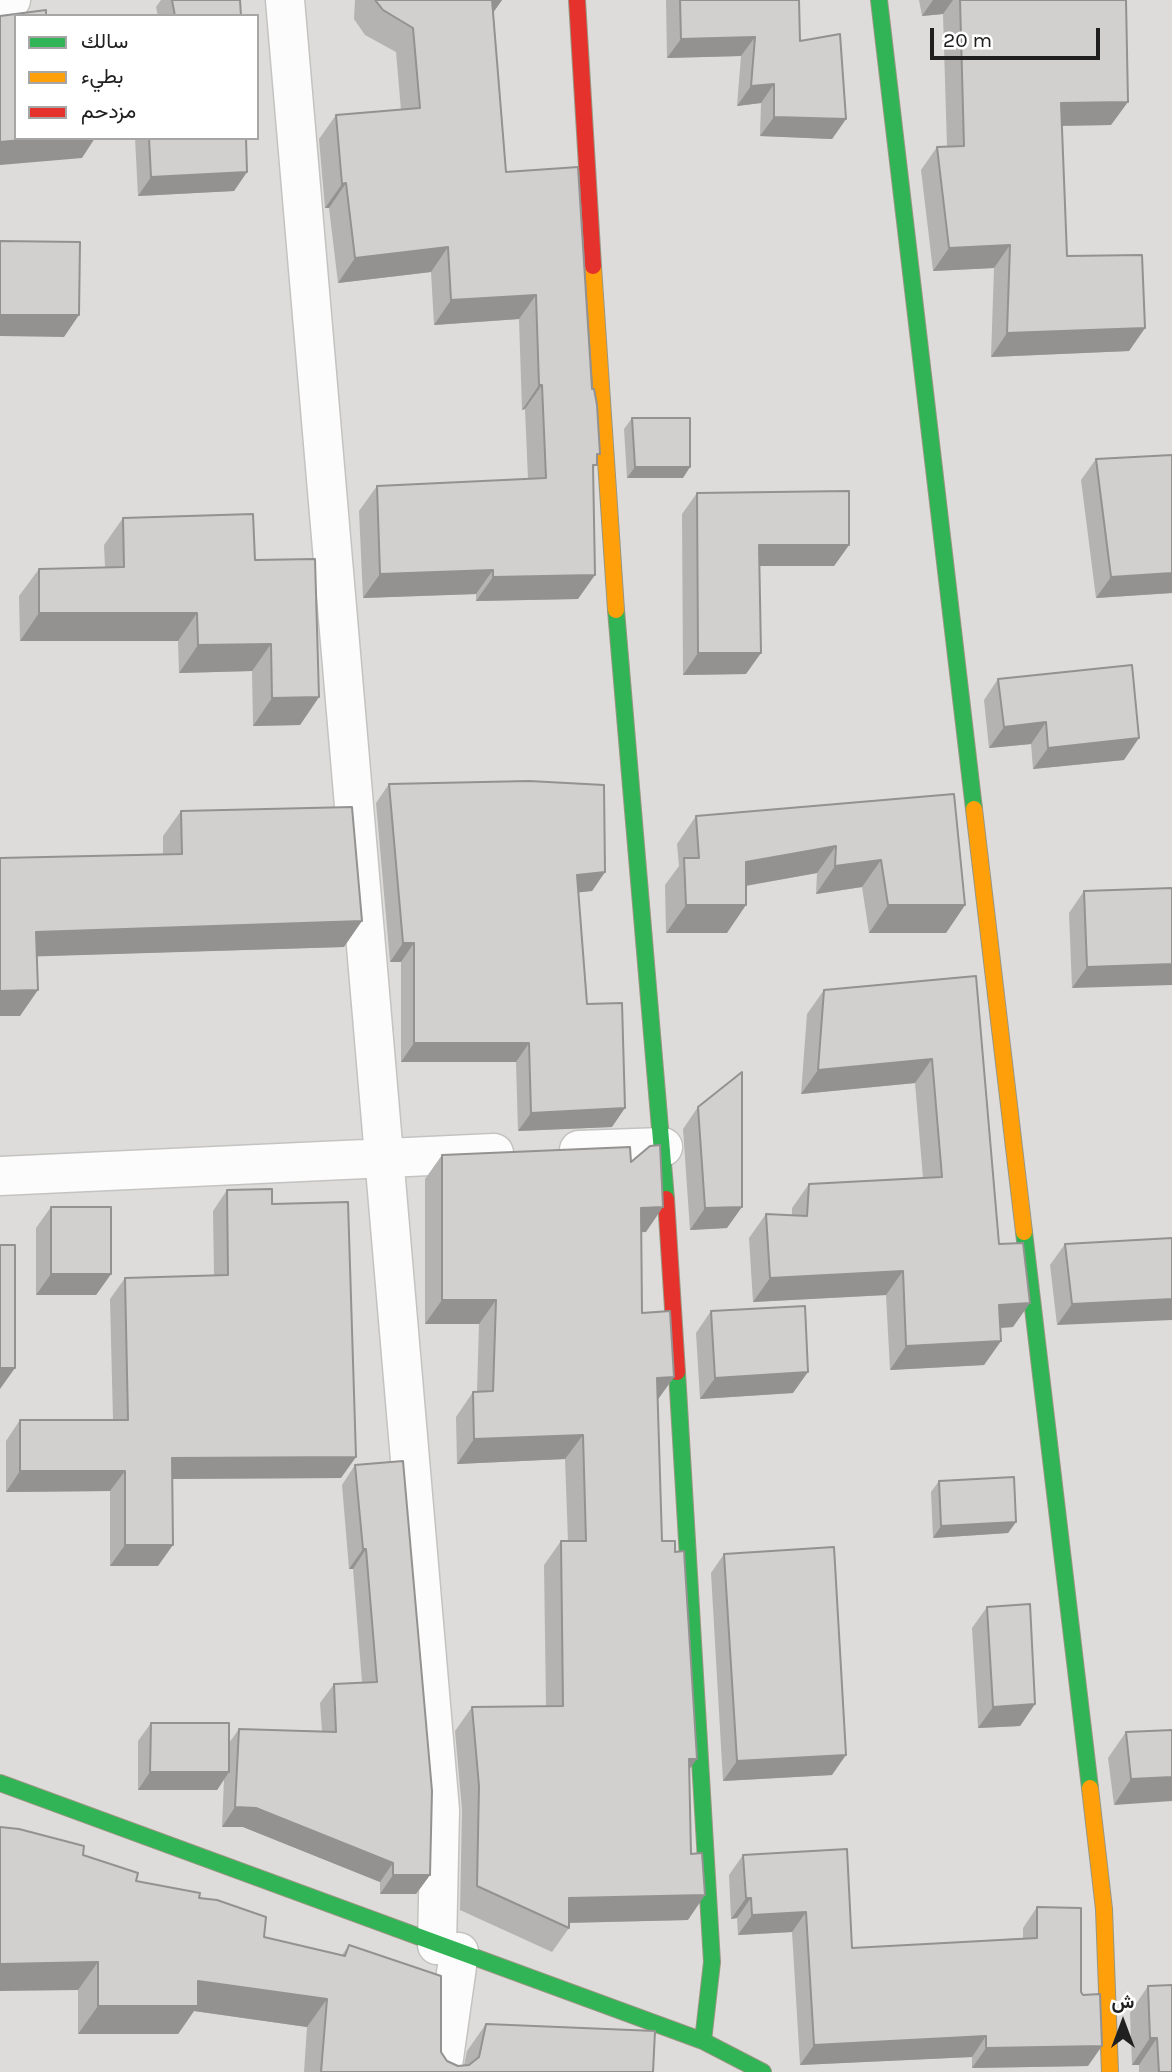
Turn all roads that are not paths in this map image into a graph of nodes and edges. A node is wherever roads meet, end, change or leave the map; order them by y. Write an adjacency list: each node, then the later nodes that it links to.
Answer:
1 (11, 0): 5 (street)
2 (285, 0): 7 (street)
3 (577, 0): 6 (street)
4 (879, 0): 14 (street)
5 (0, 3)
6 (663, 1147): 7 (street); 11 (street)
7 (384, 1157): 8 (street); 10 (street)
8 (0, 1176)
9 (0, 1783): 10 (street)
10 (448, 1948): 11 (street); 12 (street)
11 (703, 2041): 13 (street)
12 (442, 2072)
13 (763, 2072)
14 (1111, 2072)

